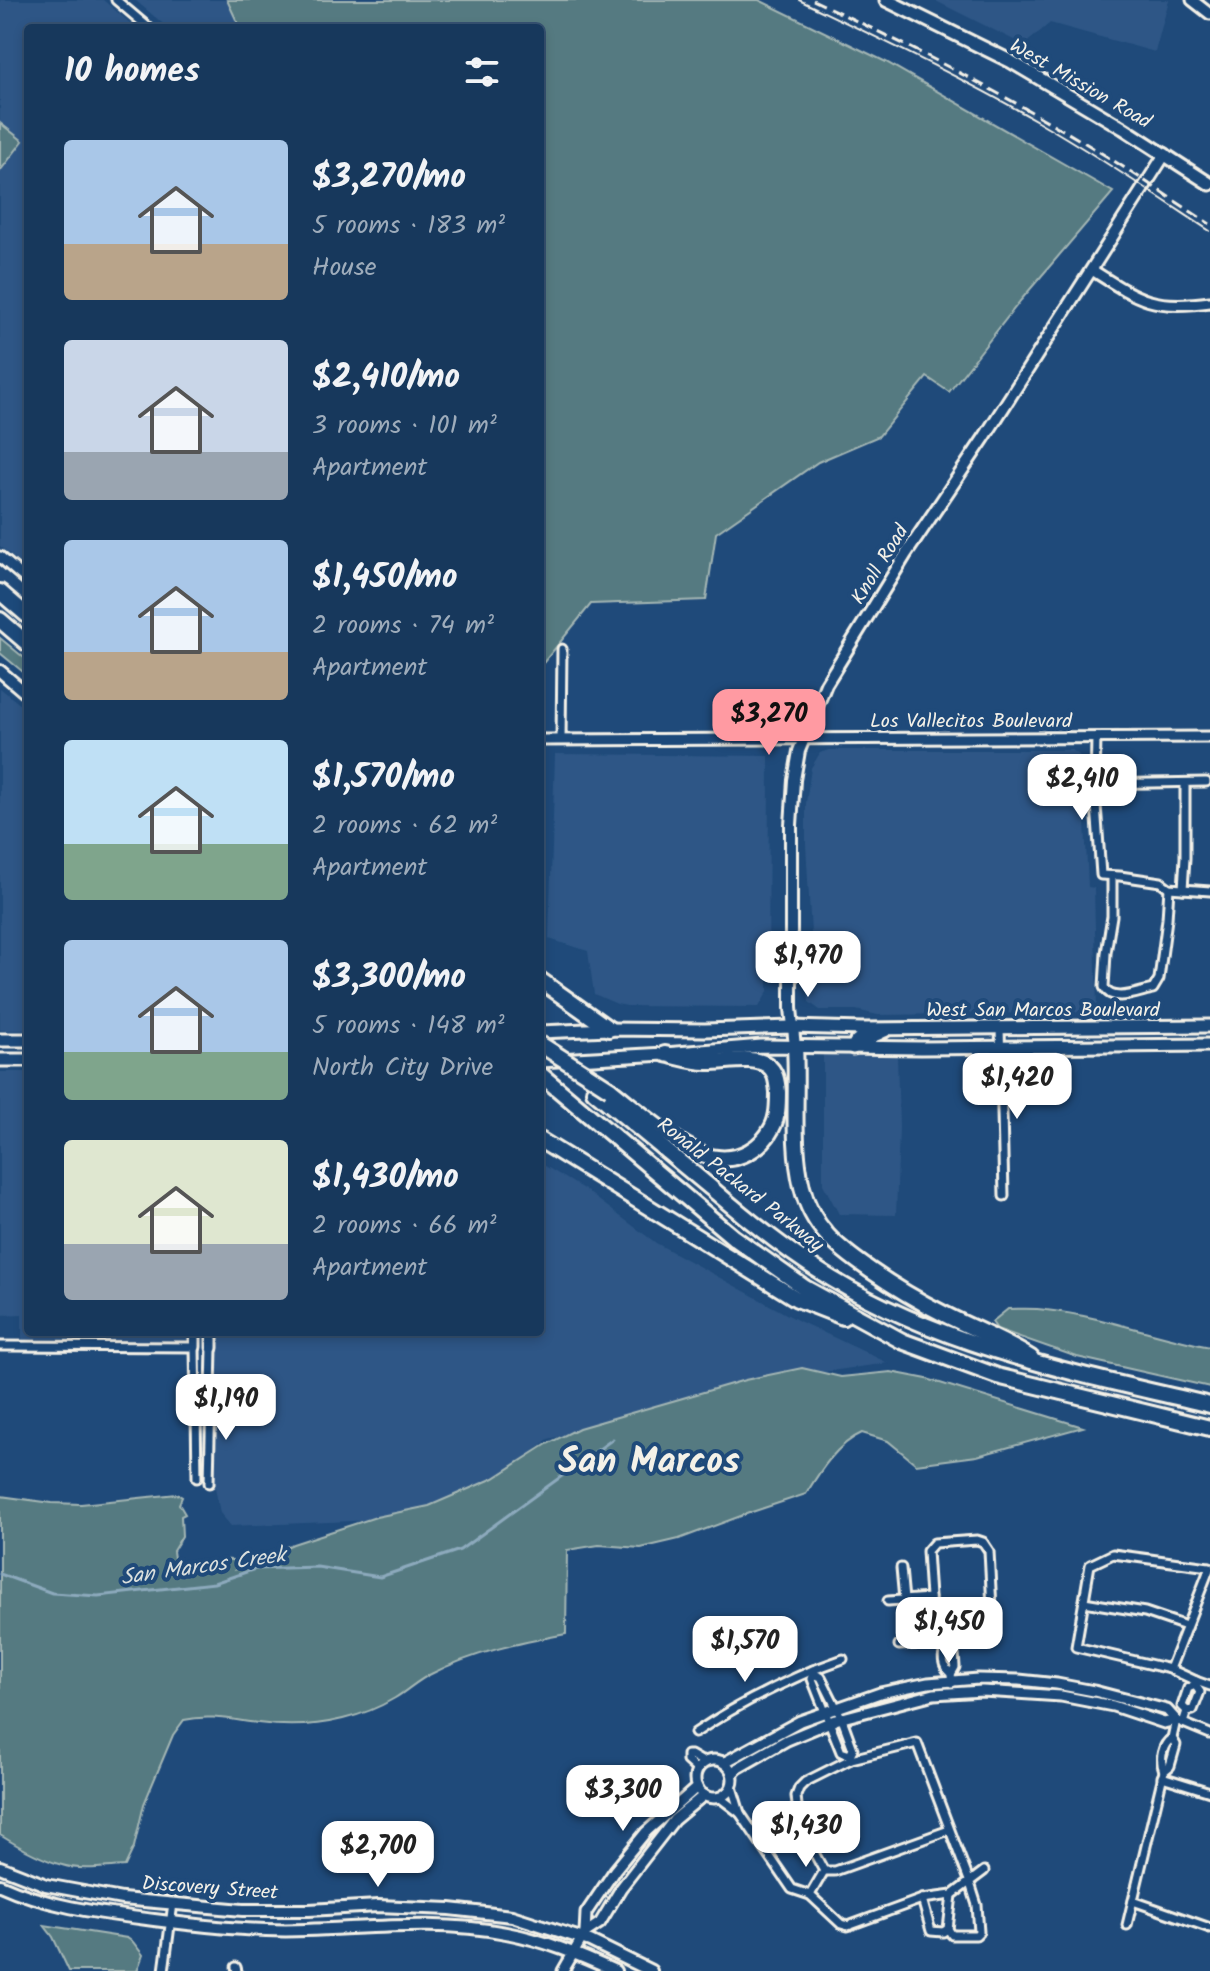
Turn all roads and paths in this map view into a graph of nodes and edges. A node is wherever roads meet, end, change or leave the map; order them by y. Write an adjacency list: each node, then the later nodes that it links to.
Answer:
1 (116, 0): 5 (street)
2 (886, 0): 6 (main road, West Mission Road)
3 (1192, 0): 4 (street)
4 (1210, 14)
5 (144, 24)
6 (1165, 154): 7 (main road, West Mission Road); 8 (main road, Knoll Road)
7 (1210, 184)
8 (1092, 270): 9 (street); 23 (main road, Knoll Road)
9 (1210, 302)
10 (0, 557): 11 (street)
11 (24, 578)
12 (0, 592): 13 (highway)
13 (24, 613)
14 (0, 620): 15 (highway)
15 (24, 641)
16 (562, 649): 22 (street)
17 (0, 671): 18 (main road)
18 (24, 692)
19 (1096, 737): 20 (street, Los Vallecitos Boulevard); 23 (street, Los Vallecitos Boulevard); 26 (street)
20 (1210, 737)
21 (544, 740): 22 (street, Los Vallecitos Boulevard)
22 (561, 740): 23 (street, Los Vallecitos Boulevard)
23 (803, 740): 33 (main road, Knoll Road)
24 (1206, 782): 25 (street)
25 (1185, 783): 26 (street); 29 (street)
26 (1096, 784): 27 (street)
27 (1112, 876): 28 (street); 28 (street)
28 (1169, 888): 29 (street)
29 (1183, 889): 30 (street)
30 (1210, 891)
31 (544, 983): 35 (highway)
32 (1210, 1026): 34 (main road, West San Marcos Boulevard)
33 (792, 1027): 35 (main road, West San Marcos Boulevard); 36 (main road, West San Marcos Boulevard); 41 (main road, Knoll Road)
34 (1000, 1027): 36 (main road, West San Marcos Boulevard); 42 (street)
35 (609, 1029): 37 (main road, West San Marcos Boulevard)
36 (890, 1029): 45 (main road)
37 (544, 1032)
38 (0, 1040): 39 (main road)
39 (24, 1040)
40 (1210, 1045): 42 (main road, West San Marcos Boulevard)
41 (795, 1047): 45 (main road, West San Marcos Boulevard); 46 (main road, West San Marcos Boulevard); 59 (highway)
42 (1000, 1047): 45 (main road, West San Marcos Boulevard); 52 (street)
43 (544, 1048): 46 (highway, bridge)
44 (544, 1048): 59 (highway, Ronald Packard Parkway, bridge)
45 (853, 1048)
46 (665, 1054): 49 (main road, West San Marcos Boulevard)
47 (0, 1060): 48 (main road)
48 (24, 1060)
49 (544, 1061)
50 (544, 1077): 55 (highway, Ronald Packard Parkway)
51 (544, 1142): 55 (highway)
52 (1004, 1196)
53 (195, 1336): 57 (street)
54 (212, 1336): 58 (street)
55 (902, 1341): 61 (highway, Ronald Packard Parkway)
56 (0, 1346): 57 (street)
57 (195, 1347): 62 (street)
58 (212, 1348): 63 (street)
59 (1045, 1366): 60 (highway, Ronald Packard Parkway)
60 (1210, 1405)
61 (1210, 1428)
62 (197, 1478)
63 (209, 1483)
64 (1209, 1567): 69 (street); 70 (street)
65 (901, 1568): 67 (street)
66 (930, 1598): 67 (street); 71 (street); 72 (street)
67 (904, 1600): 68 (street)
68 (888, 1601)
69 (1084, 1602): 70 (street); 75 (street)
70 (1186, 1626): 75 (street)
71 (933, 1643): 72 (street); 73 (street)
72 (946, 1644): 77 (street)
73 (899, 1645)
74 (843, 1659): 76 (street)
75 (1170, 1669): 78 (street)
76 (814, 1672): 81 (street); 82 (street); 86 (street)
77 (952, 1678): 80 (street); 81 (street); 84 (street)
78 (1196, 1683): 79 (street); 84 (street)
79 (1210, 1686)
80 (953, 1693): 83 (street); 84 (street)
81 (836, 1708): 82 (street); 83 (street)
82 (825, 1712): 85 (street); 90 (street)
83 (842, 1719): 85 (street); 89 (street)
84 (1180, 1721): 87 (street); 93 (street)
85 (829, 1722): 89 (street); 92 (street)
86 (695, 1733)
87 (1210, 1734)
88 (683, 1752): 91 (street)
89 (850, 1757): 99 (street); 101 (street)
90 (725, 1762): 91 (street); 92 (street)
91 (700, 1766): 95 (street)
92 (733, 1773): 94 (street)
93 (1163, 1774): 96 (street); 108 (street)
94 (732, 1787): 97 (street); 98 (street)
95 (700, 1791): 97 (street); 114 (street); 114 (street)
96 (1210, 1792)
97 (719, 1797): 98 (street)
98 (740, 1813): 105 (street)
99 (949, 1830): 101 (street); 103 (street)
100 (0, 1867): 109 (main road, Discovery Street)
101 (824, 1871): 105 (street)
102 (984, 1871): 103 (street)
103 (970, 1883): 106 (street); 113 (street)
104 (0, 1885): 110 (main road, Discovery Street)
105 (810, 1895): 107 (street)
106 (952, 1895): 107 (street); 113 (street)
107 (922, 1899): 113 (street)
108 (1133, 1901): 111 (street); 112 (street)
109 (173, 1903): 110 (street); 114 (main road, Discovery Street)
110 (172, 1922): 115 (main road, Discovery Street); 116 (street)
111 (1127, 1925)
112 (1210, 1928)
113 (948, 1929)
114 (583, 1935): 115 (street); 119 (main road, Discovery Street)
115 (573, 1952): 117 (street); 118 (main road, Discovery Street)
116 (164, 1971)
117 (563, 1971)
118 (615, 1971)
119 (651, 1971)

